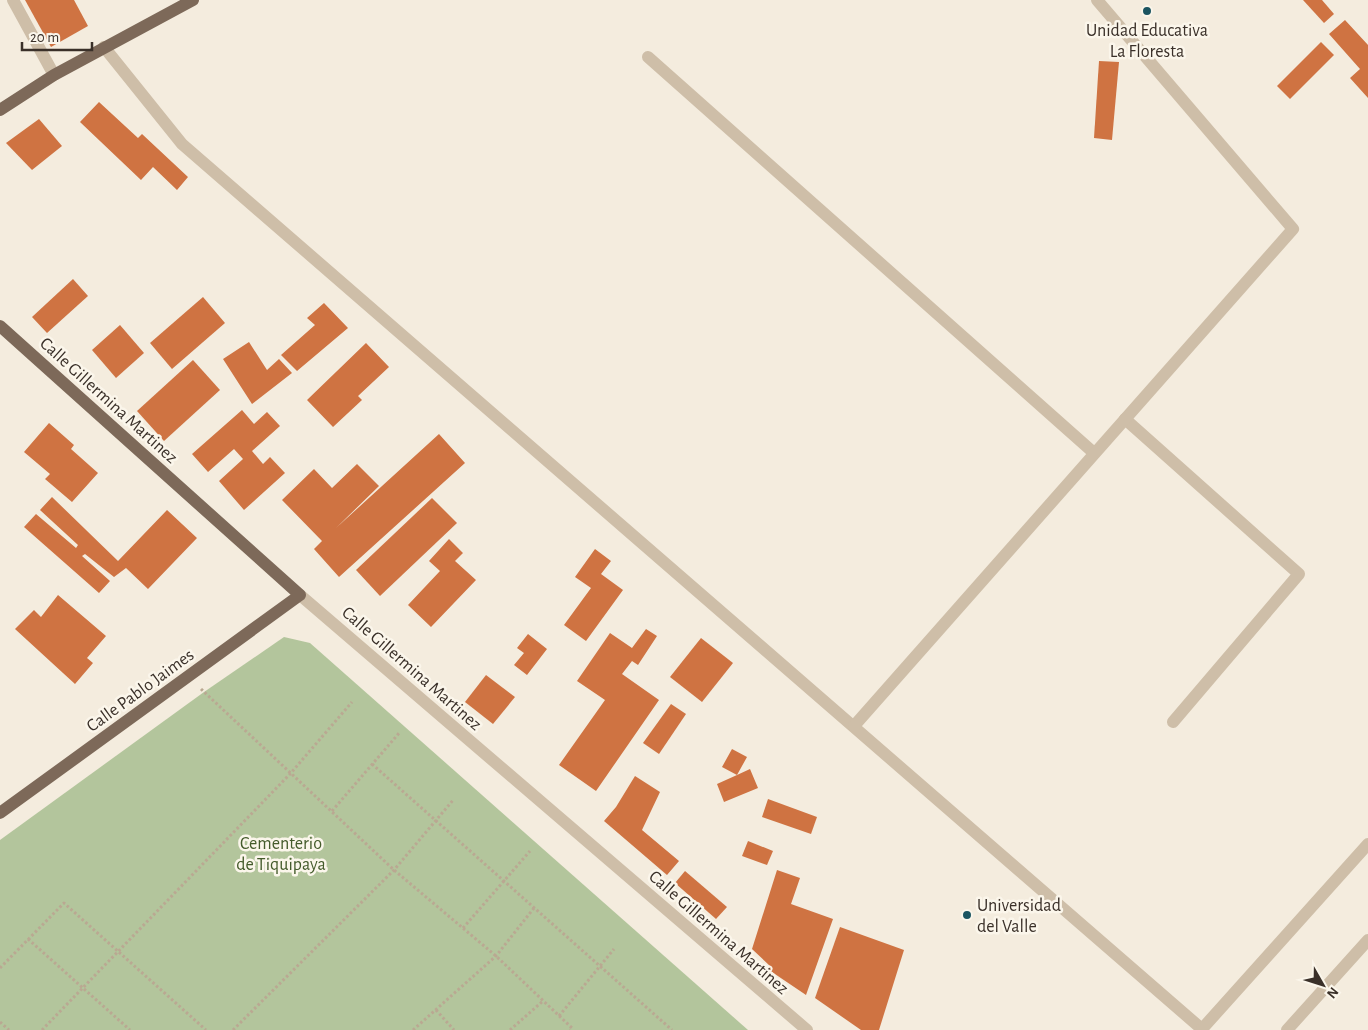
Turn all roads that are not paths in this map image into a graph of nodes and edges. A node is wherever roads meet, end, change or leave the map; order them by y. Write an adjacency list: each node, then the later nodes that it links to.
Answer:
1 (13, 0): 6 (street)
2 (193, 0): 4 (main road)
3 (1097, 0): 9 (street)
4 (104, 46): 6 (main road); 13 (street)
5 (648, 57): 10 (street)
6 (54, 75): 7 (main road)
7 (0, 110)
8 (0, 326): 11 (main road, Calle Gillermina Martinez)
9 (1125, 419): 10 (street); 12 (street)
10 (1094, 453): 13 (street)
11 (300, 595): 14 (main road, Calle Pablo Jaimes); 17 (street, Calle Gillermina Martinez)
12 (1173, 722)
13 (854, 726): 18 (street)
14 (0, 813)
15 (1368, 844): 18 (street)
16 (1368, 940): 19 (street)
17 (807, 1030)
18 (1203, 1030)
19 (1287, 1030)

